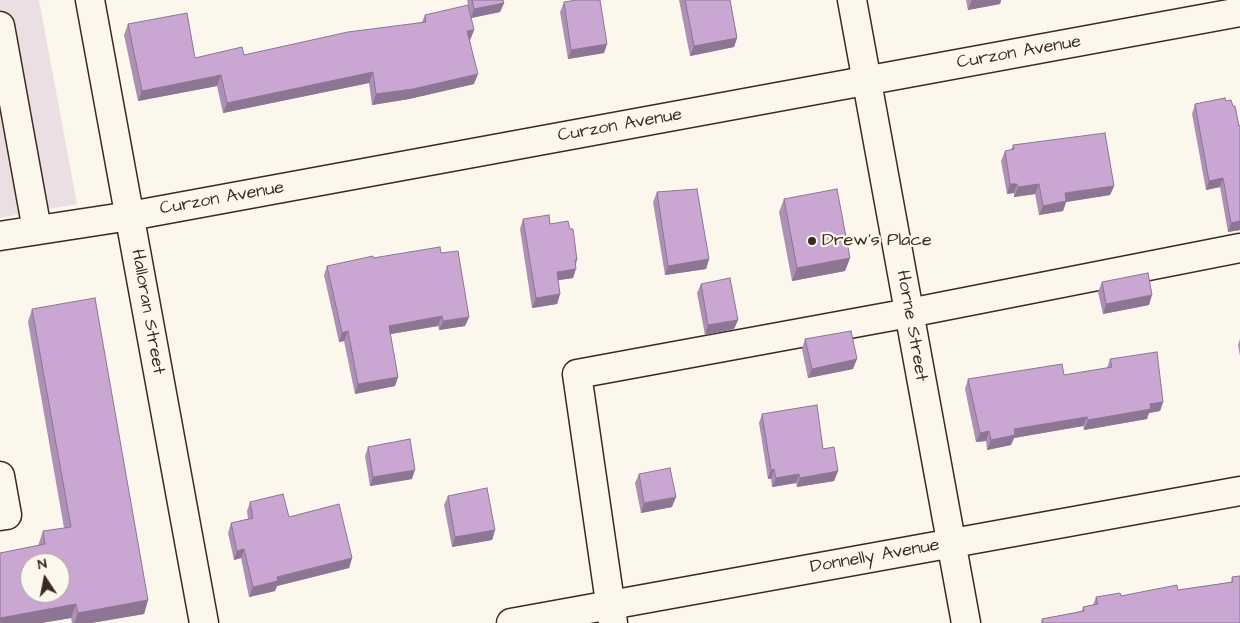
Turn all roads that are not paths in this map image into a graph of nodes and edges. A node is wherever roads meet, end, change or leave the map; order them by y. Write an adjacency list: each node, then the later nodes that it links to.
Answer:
1 (90, 0): 6 (street, Halloran Street)
2 (852, 0): 5 (street, Horne Street)
3 (1240, 12): 5 (street, Curzon Avenue)
4 (0, 26): 7 (street)
5 (866, 80): 6 (street, Curzon Avenue); 10 (street, Horne Street)
6 (130, 216): 7 (street, Curzon Avenue); 16 (street, Halloran Street)
7 (37, 230): 8 (street, Curzon Avenue)
8 (0, 236)
9 (1240, 248): 10 (street)
10 (909, 313): 14 (street, Horne Street); 15 (street)
11 (0, 476): 13 (street)
12 (1240, 491): 14 (street, Donnelly Avenue)
13 (0, 516)
14 (951, 544): 15 (street, Donnelly Avenue); 18 (street, Horne Street)
15 (611, 614): 17 (street, Donnelly Avenue)
16 (204, 623)
17 (511, 623)
18 (966, 623)

